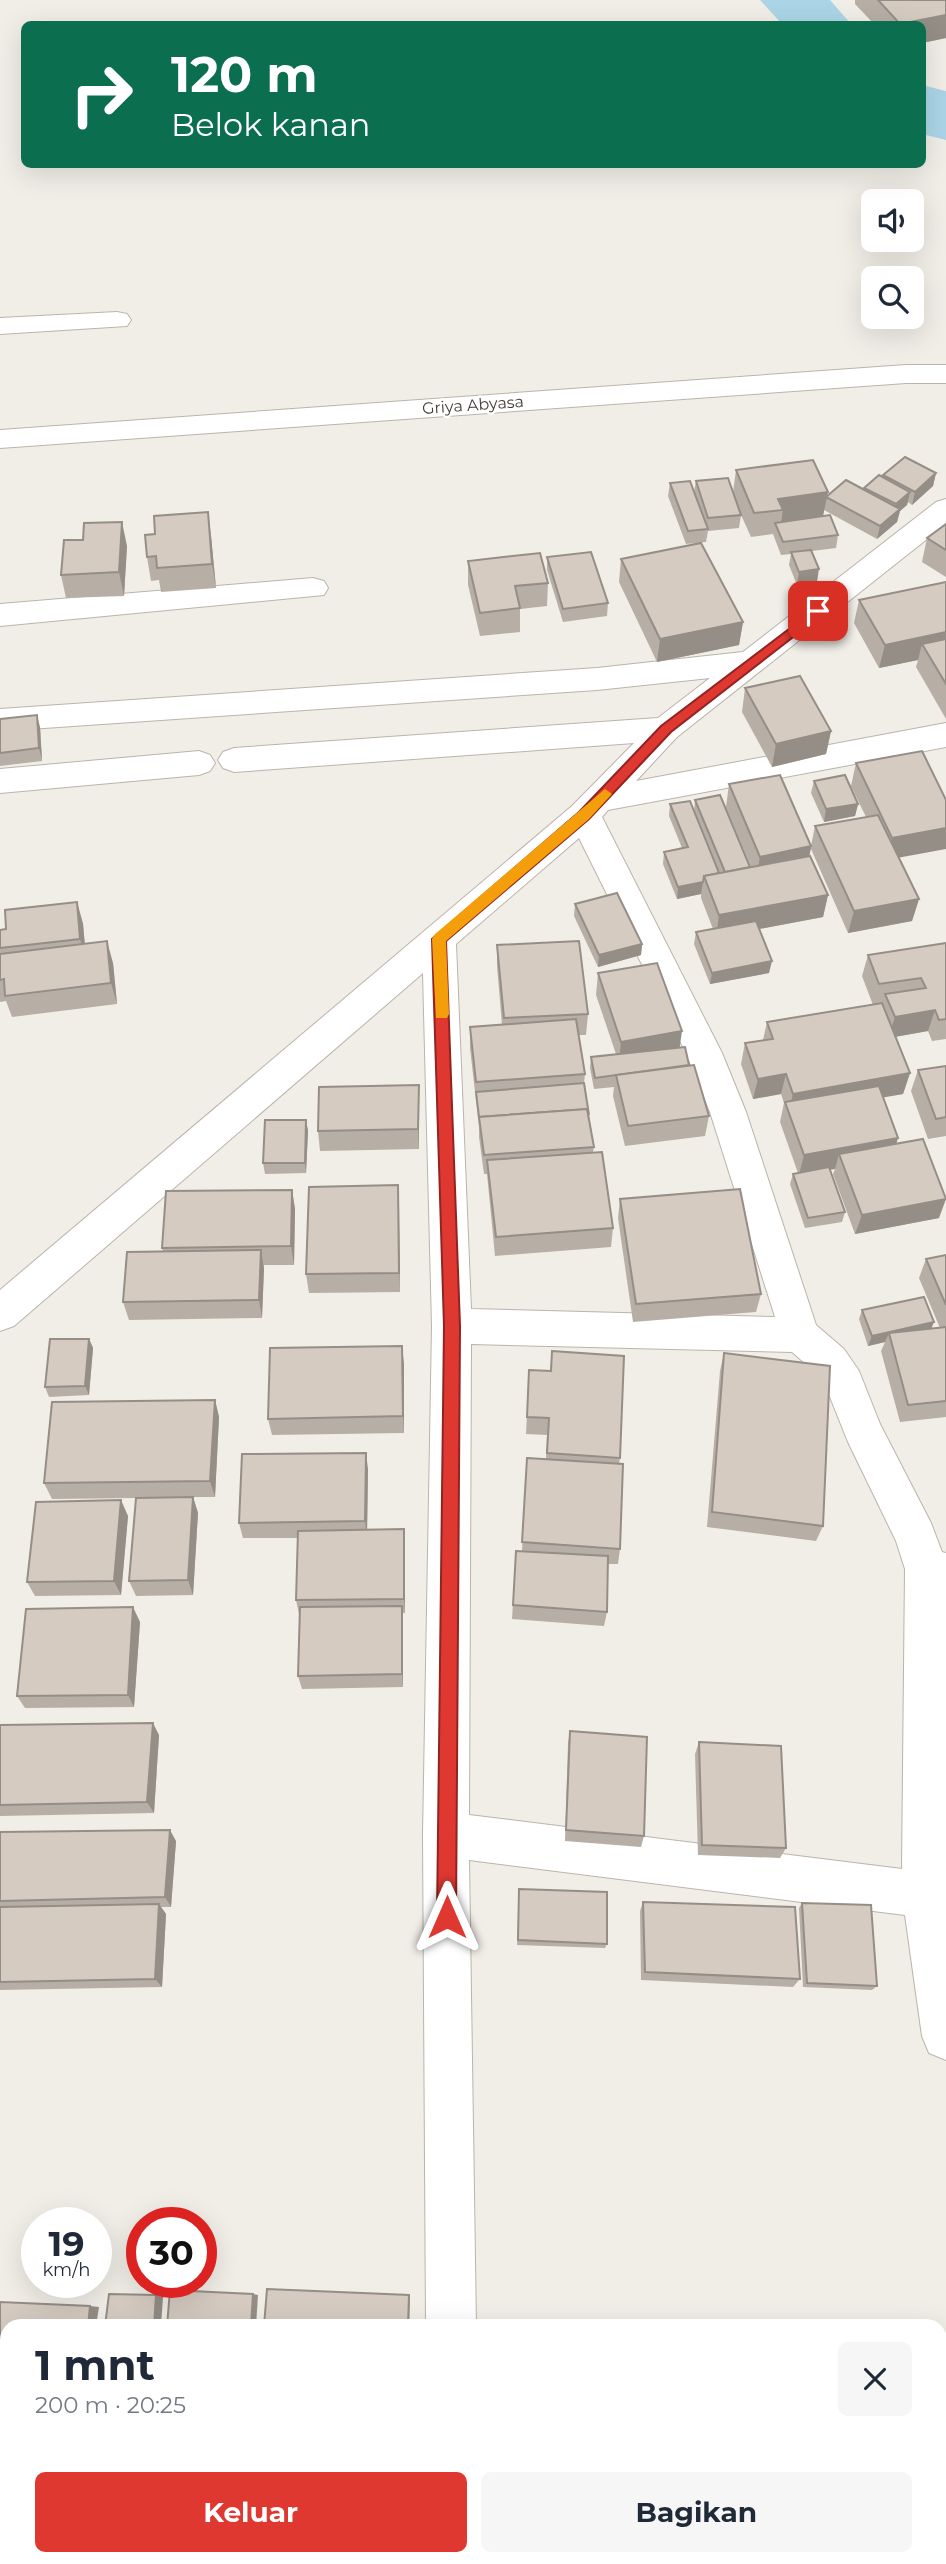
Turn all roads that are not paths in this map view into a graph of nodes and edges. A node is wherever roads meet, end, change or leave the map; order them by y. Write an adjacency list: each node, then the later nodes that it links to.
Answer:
1 (117, 320): 2 (street)
2 (0, 326)
3 (946, 374): 4 (street, Griya Abyasa)
4 (0, 439)
5 (946, 509): 8 (street)
6 (313, 588): 7 (street)
7 (0, 615)
8 (754, 662): 9 (street); 10 (street)
9 (0, 720)
10 (666, 729): 12 (street); 15 (street)
11 (946, 735): 15 (street)
12 (234, 760)
13 (199, 763): 14 (street)
14 (0, 781)
15 (591, 808): 16 (street); 19 (street)
16 (439, 939): 17 (street); 18 (street)
17 (0, 1314)
18 (452, 1326): 19 (street); 21 (street)
19 (800, 1335): 20 (street)
20 (936, 1571): 22 (street)
21 (446, 1835): 22 (street); 24 (street)
22 (925, 1895): 23 (street)
23 (946, 2036)
24 (451, 2319)

